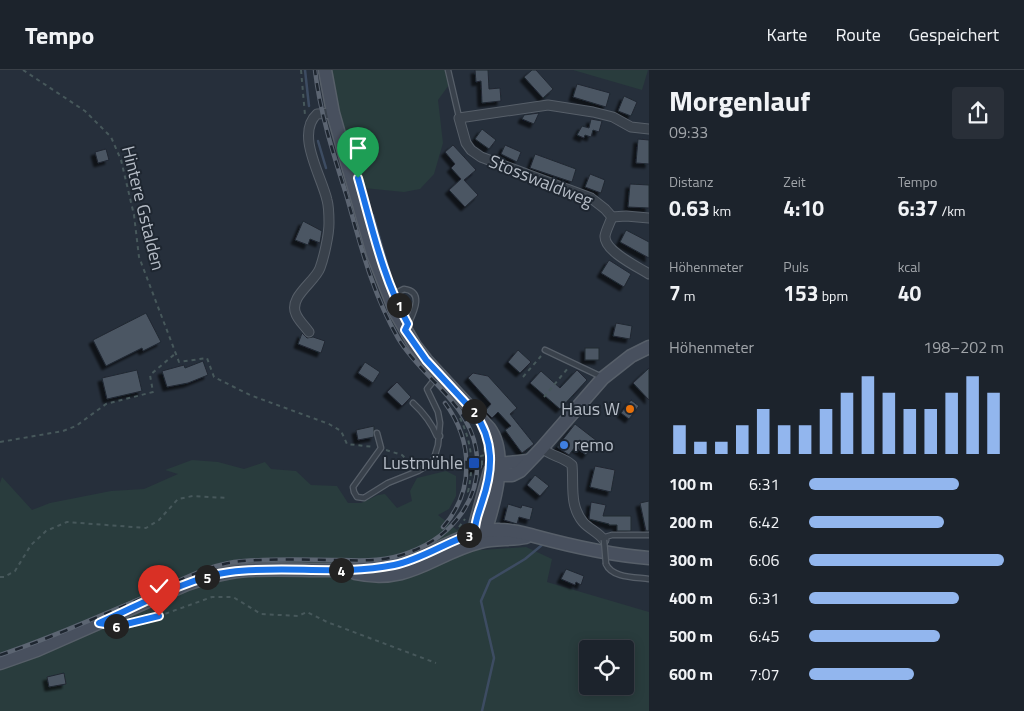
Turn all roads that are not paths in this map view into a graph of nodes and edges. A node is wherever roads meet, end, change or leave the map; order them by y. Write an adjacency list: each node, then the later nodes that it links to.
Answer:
1 (326, 70): 3 (street)
2 (448, 70): 4 (lane, Stosswaldweg)
3 (333, 113): 9 (street); 11 (street)
4 (460, 118): 5 (street); 6 (street, Stosswaldweg)
5 (649, 129)
6 (612, 217): 7 (street); 8 (street)
7 (649, 218)
8 (649, 274)
9 (389, 297): 10 (street); 10 (lane)
10 (405, 330): 14 (street)
11 (309, 332)
12 (649, 347): 15 (street)
13 (545, 350): 15 (lane)
14 (439, 374): 18 (lane); 20 (street)
15 (604, 378): 19 (street)
16 (413, 403): 18 (lane)
17 (378, 433): 18 (lane)
18 (440, 436)
19 (542, 448): 20 (street); 23 (street)
20 (496, 469): 21 (street)
21 (481, 535): 24 (street); 26 (street)
22 (649, 535): 23 (lane)
23 (603, 539): 25 (lane, bridge)
24 (649, 558)
25 (649, 579)
26 (0, 663)

